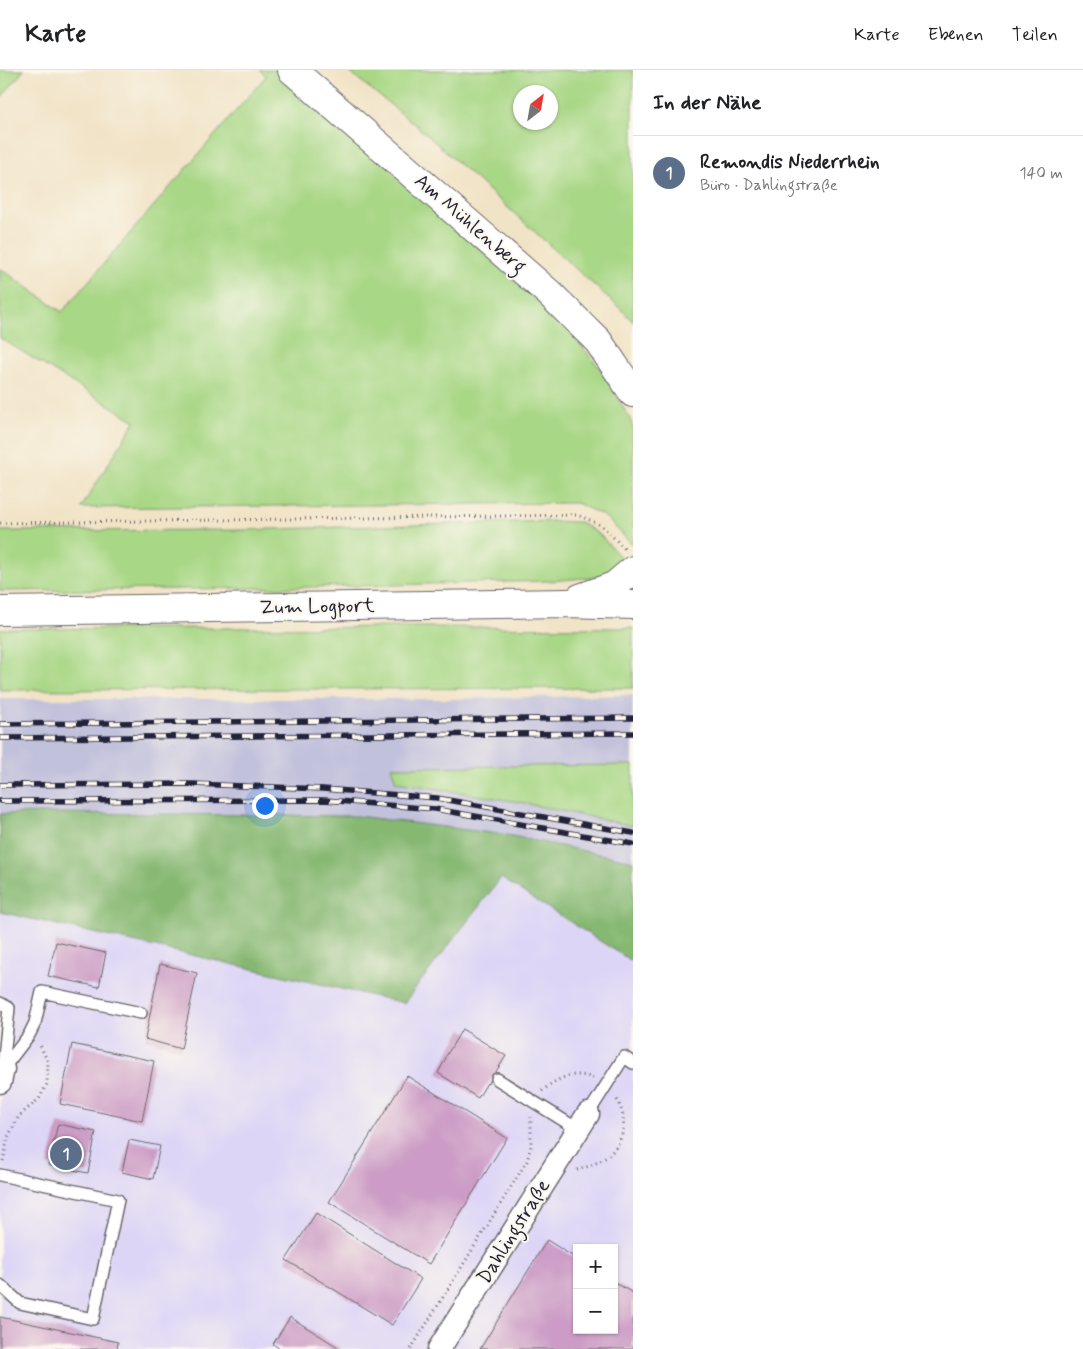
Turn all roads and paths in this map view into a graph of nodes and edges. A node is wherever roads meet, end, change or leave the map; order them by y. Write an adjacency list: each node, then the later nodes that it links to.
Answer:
1 (292, 70): 2 (main road, Am Mühlenberg)
2 (633, 393)
3 (0, 524): 4 (path)
4 (631, 561): 5 (main road)
5 (567, 603): 6 (main road, Zum Logport); 7 (main road, Zum Logport)
6 (633, 605)
7 (0, 611)
8 (0, 1003): 12 (lane)
9 (141, 1013): 10 (lane)
10 (29, 1035): 12 (lane); 15 (path)
11 (633, 1063): 14 (lane)
12 (1, 1075)
13 (497, 1079): 14 (lane)
14 (584, 1122): 17 (street, Dahlingstraße)
15 (0, 1175): 16 (lane)
16 (0, 1285)
17 (439, 1349)

